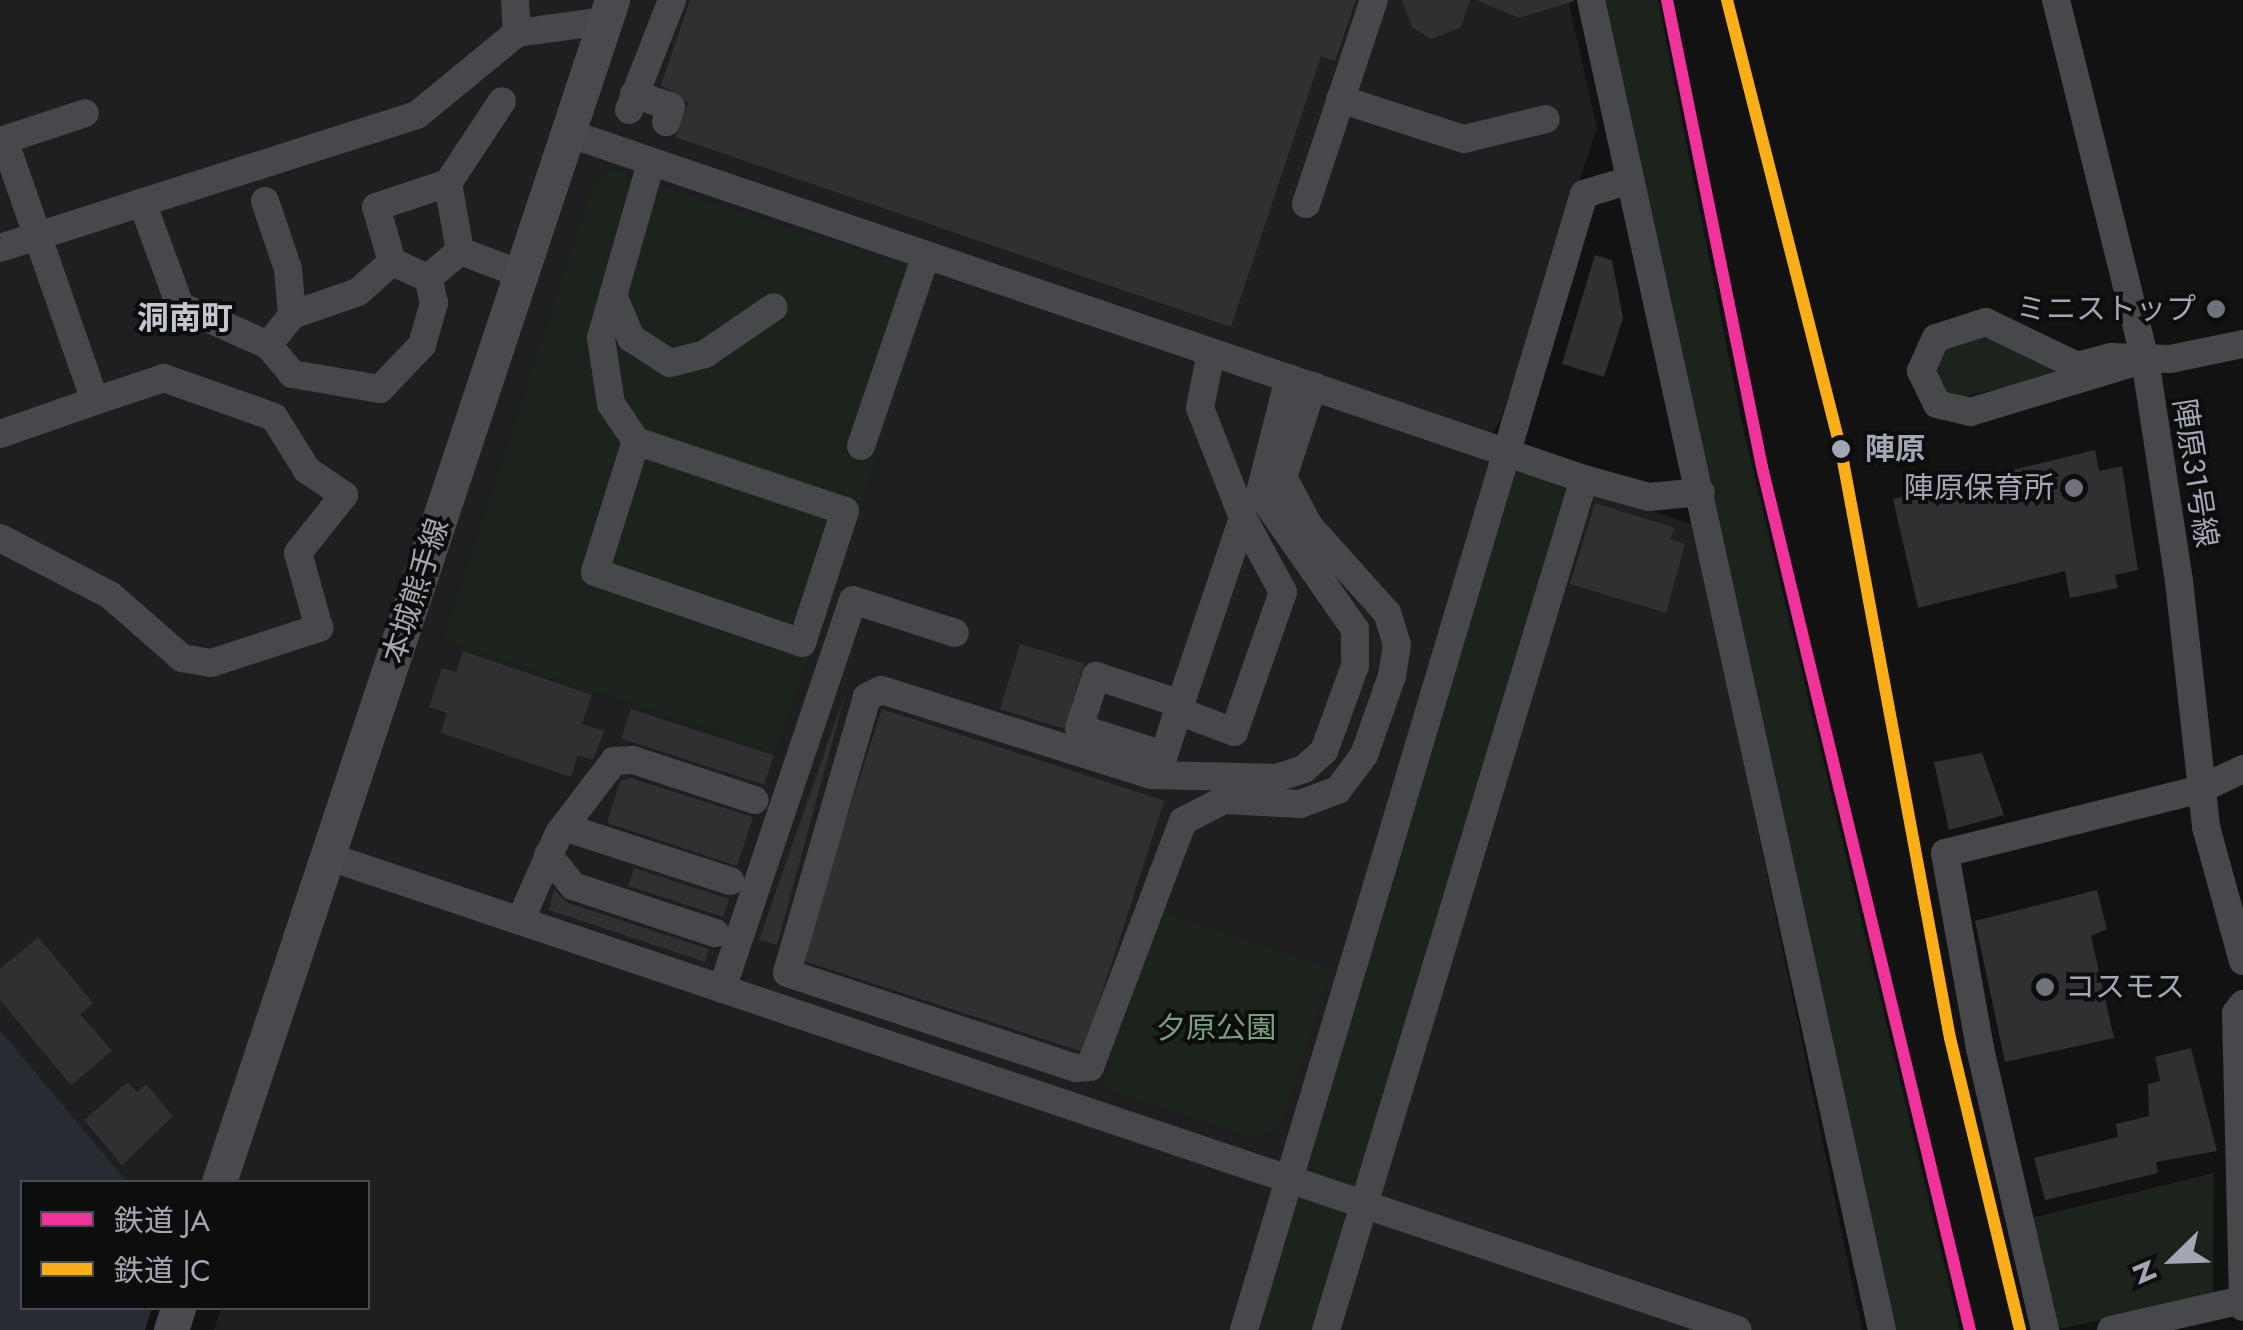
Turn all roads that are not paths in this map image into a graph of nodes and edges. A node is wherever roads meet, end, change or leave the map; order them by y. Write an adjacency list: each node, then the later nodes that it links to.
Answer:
1 (515, 0): 7 (street)
2 (672, 0): 12 (street)
3 (1374, 0): 8 (street)
4 (1591, 0): 15 (street)
5 (2056, 0): 33 (street, 陣原31号線)
6 (615, 7): 7 (street); 13 (main road, 本城熊手線)
7 (517, 32): 18 (street)
8 (1340, 100): 11 (street); 19 (street)
9 (502, 101): 16 (street)
10 (85, 113): 20 (street)
11 (1546, 119)
12 (666, 122)
13 (576, 136): 14 (street); 25 (main road, 本城熊手線); 50 (main road, 本城熊手線)
14 (650, 162): 23 (street); 27 (street)
15 (1630, 180): 39 (street); 41 (street)
16 (448, 183): 22 (street); 24 (street)
17 (266, 201): 29 (street)
18 (142, 202): 20 (street); 31 (street)
19 (1306, 204)
20 (38, 236): 21 (street); 35 (street)
21 (0, 248)
22 (460, 251): 25 (street); 26 (street)
23 (926, 256): 32 (street); 38 (street)
24 (392, 262): 26 (street); 29 (street)
25 (521, 274): 50 (main road, 本城熊手線)
26 (428, 278): 31 (street)
27 (613, 295): 28 (street); 37 (street)
28 (774, 307)
29 (292, 315): 31 (street)
30 (2243, 344): 33 (street)
31 (268, 345)
32 (1211, 352): 34 (street); 42 (street)
33 (2145, 359): 33 (street); 46 (street, 陣原31号線)
34 (1301, 382): 34 (street); 39 (street)
35 (95, 401): 36 (street); 43 (street)
36 (0, 434)
37 (636, 441): 37 (street)
38 (860, 446)
39 (1510, 453): 40 (street); 59 (street)
40 (1584, 479): 41 (street); 60 (street)
41 (1701, 492): 65 (street)
42 (1242, 518): 42 (street)
43 (0, 538)
44 (955, 633): 55 (street)
45 (2243, 769): 46 (street)
46 (2201, 789): 54 (street, 陣原31号線); 66 (street)
47 (755, 800): 48 (street)
48 (564, 827): 49 (street); 51 (street)
49 (548, 855): 52 (street); 53 (street)
50 (335, 858): 52 (street); 57 (main road, 本城熊手線); 58 (main road, 本城熊手線)
51 (730, 881)
52 (520, 921): 55 (street)
53 (715, 932)
54 (2243, 961)
55 (722, 989): 59 (street)
56 (2243, 1004): 61 (street)
57 (221, 1180)
58 (240, 1180)
59 (1290, 1180): 60 (street); 62 (street)
60 (1364, 1204): 63 (street); 64 (street)
61 (2243, 1303): 67 (street)
62 (1244, 1330)
63 (1326, 1330)
64 (1738, 1330)
65 (1882, 1330)
66 (2045, 1330)
67 (2111, 1330)

